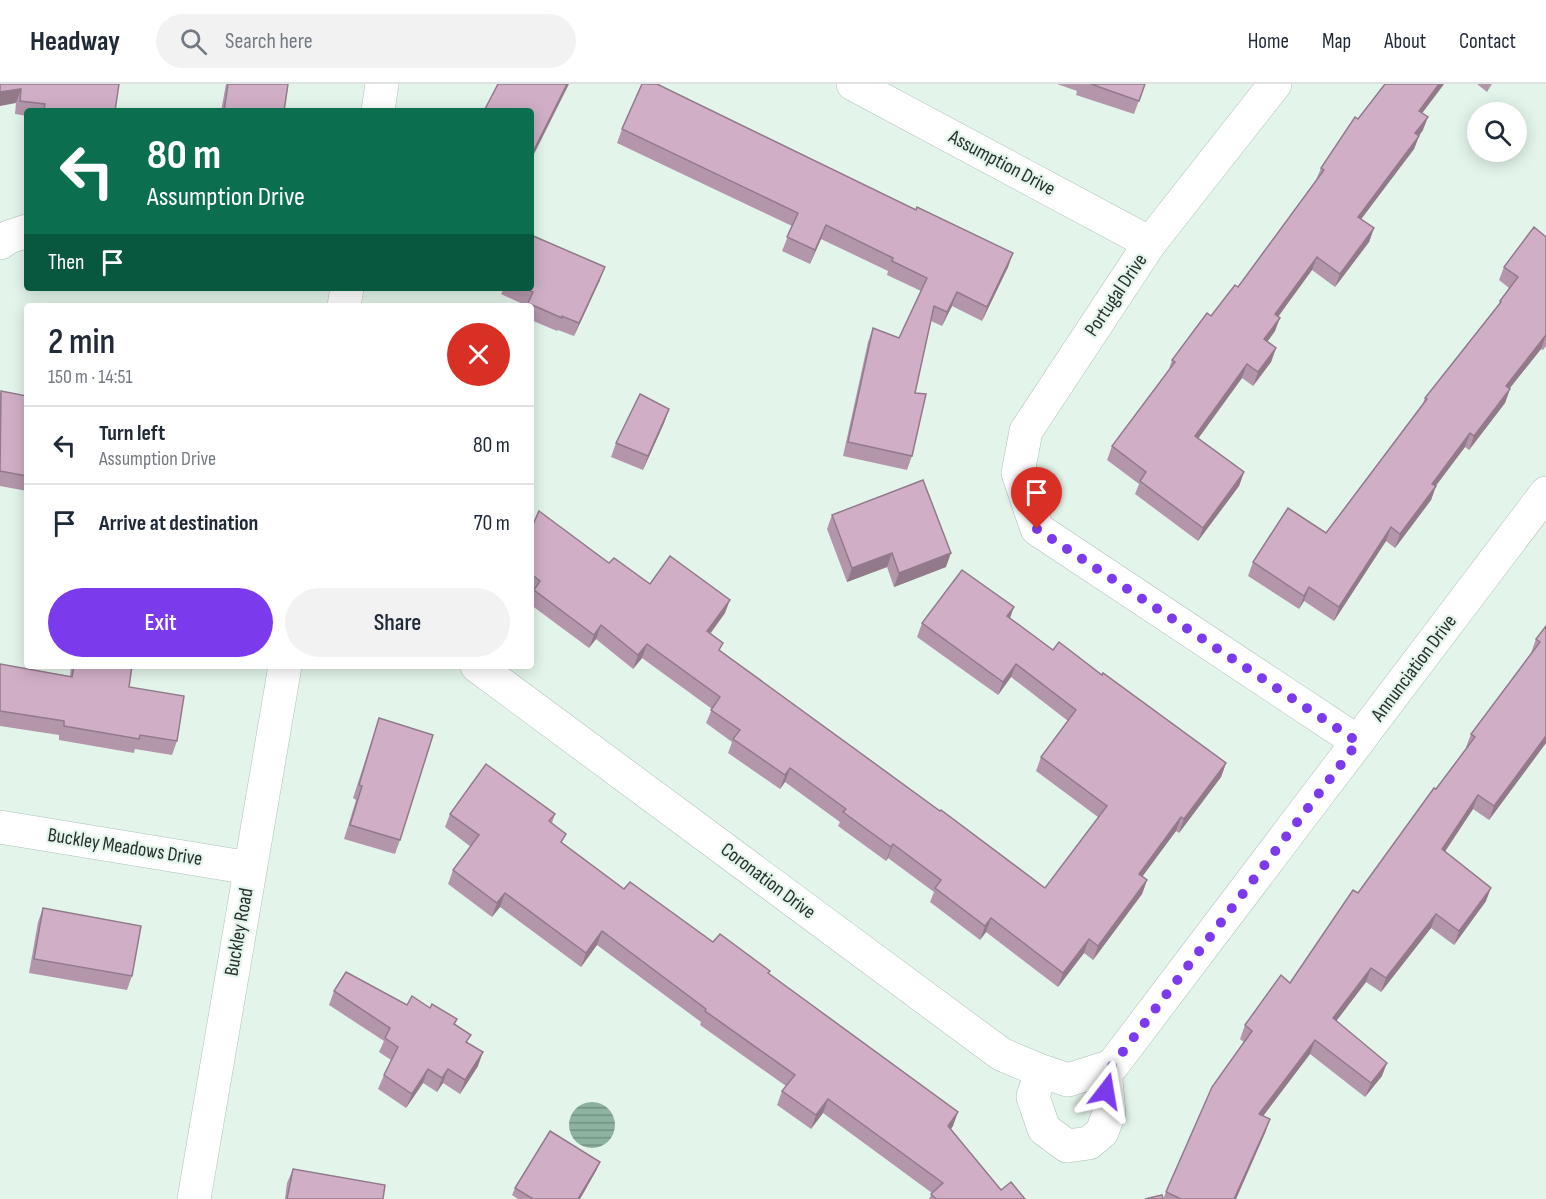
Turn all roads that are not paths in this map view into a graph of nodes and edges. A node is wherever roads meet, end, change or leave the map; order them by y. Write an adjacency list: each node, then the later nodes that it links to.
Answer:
1 (382, 84): 4 (street)
2 (853, 84): 7 (street, Assumption Drive)
3 (1275, 84): 7 (street, Portugal Drive)
4 (378, 108)
5 (24, 232): 6 (street)
6 (0, 243)
7 (1150, 243): 11 (street, Portugal Drive)
8 (1546, 494): 11 (street, Annunciation Drive)
9 (284, 669): 13 (street, Buckley Road)
10 (481, 669): 15 (street, Coronation Drive)
11 (1358, 742): 14 (street, Annunciation Drive)
12 (0, 827): 13 (street, Buckley Meadows Drive)
13 (250, 868): 16 (street, Buckley Road)
14 (1105, 1069): 15 (street, Annunciation Drive); 15 (street)
15 (1054, 1075)
16 (194, 1199)

